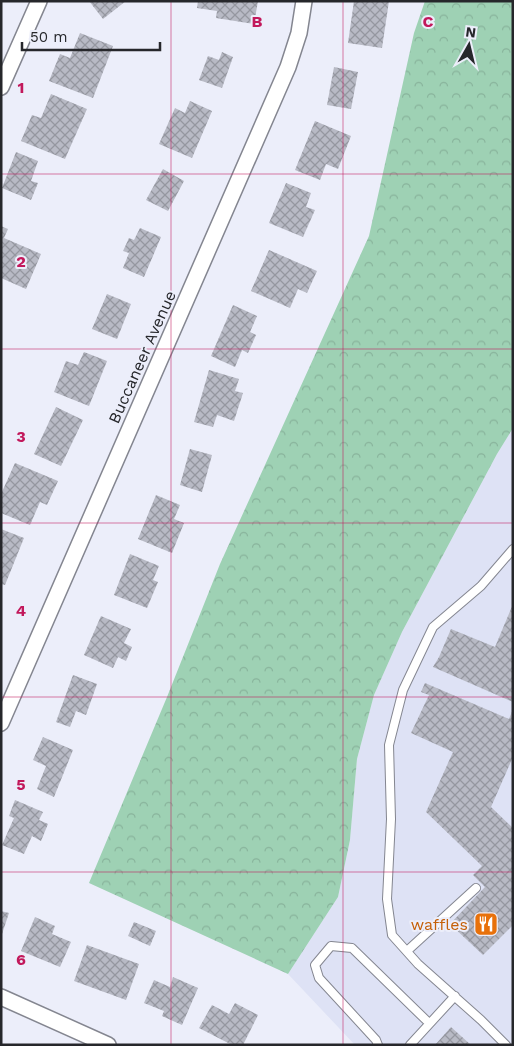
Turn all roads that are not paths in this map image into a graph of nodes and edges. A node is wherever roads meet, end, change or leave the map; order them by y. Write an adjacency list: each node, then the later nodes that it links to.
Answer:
1 (39, 1): 3 (street)
2 (304, 1): 5 (street, Buccaneer Avenue)
3 (1, 87)
4 (513, 549): 7 (lane)
5 (1, 723)
6 (476, 888): 7 (lane)
7 (407, 951): 8 (lane)
8 (455, 996): 10 (lane); 14 (lane)
9 (1, 997): 11 (street)
10 (429, 1023): 12 (lane); 13 (lane)
11 (108, 1045)
12 (378, 1045)
13 (410, 1045)
14 (506, 1045)

